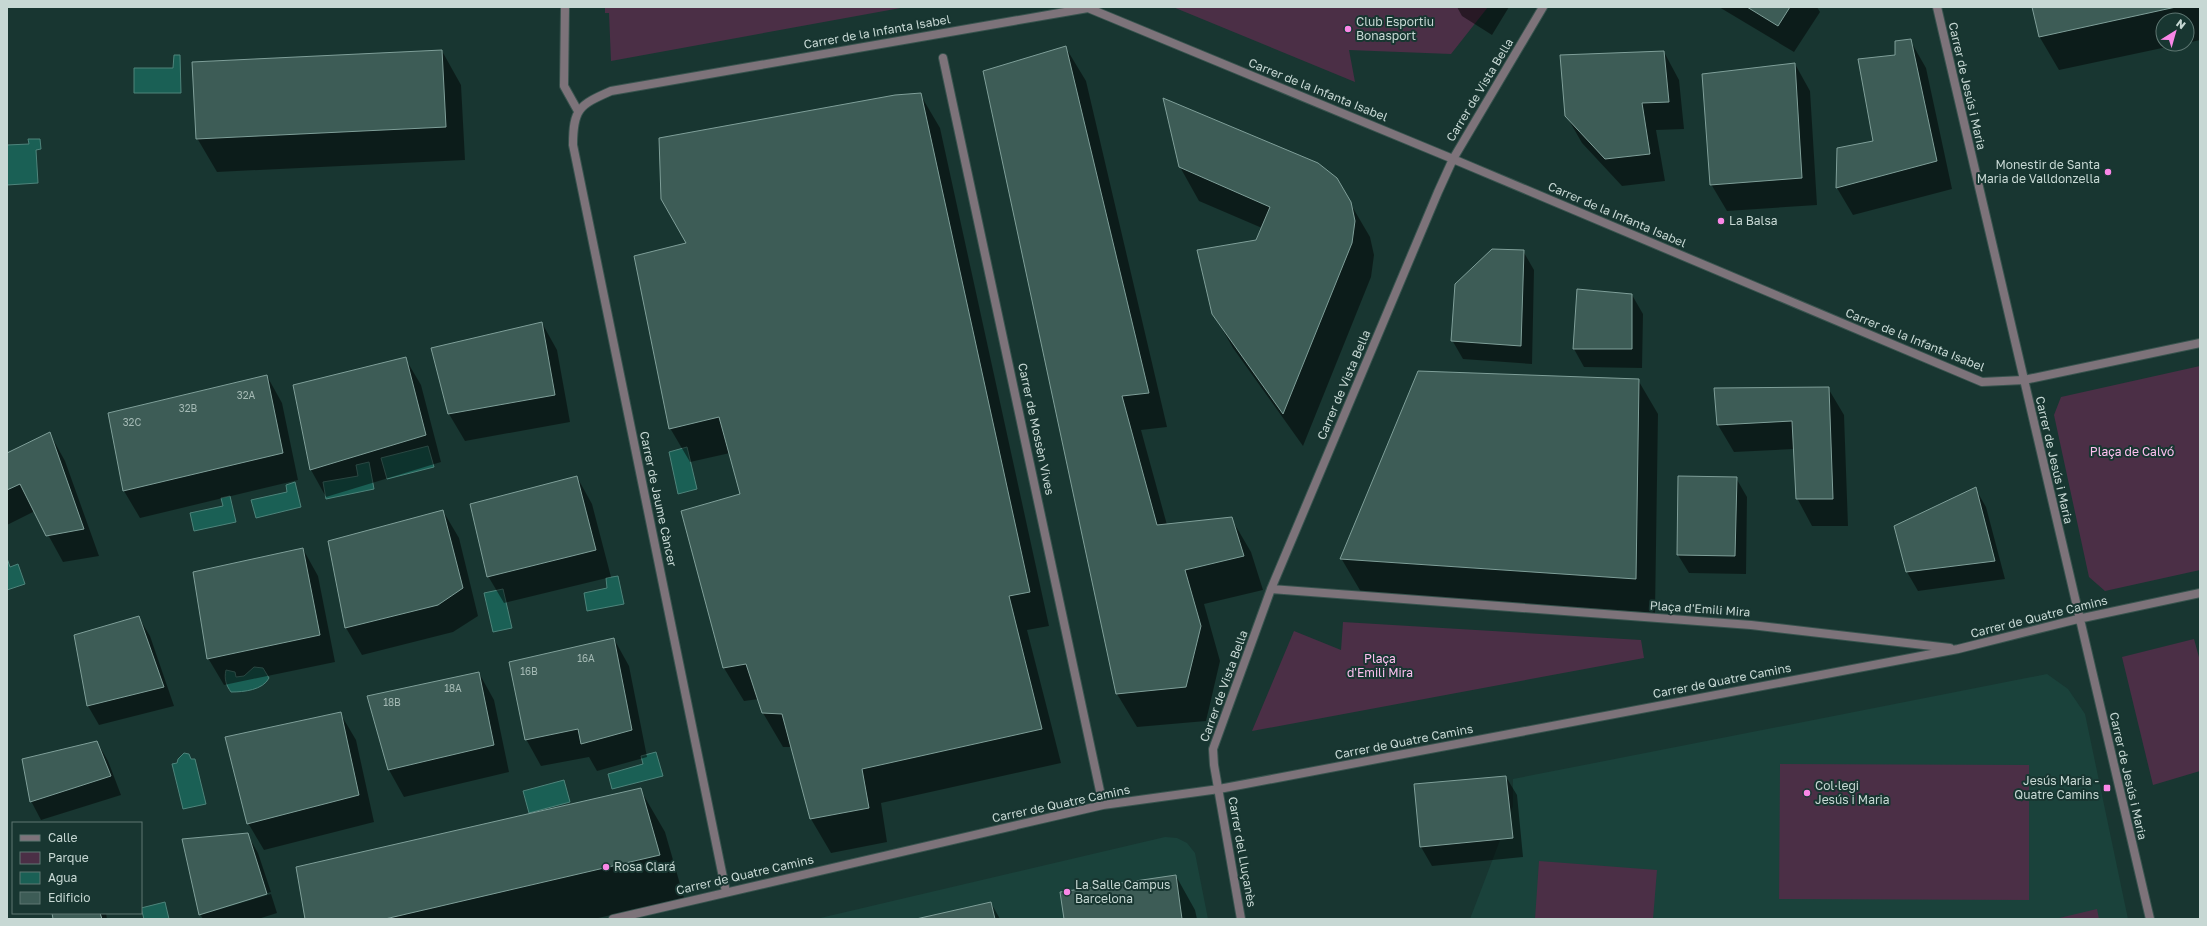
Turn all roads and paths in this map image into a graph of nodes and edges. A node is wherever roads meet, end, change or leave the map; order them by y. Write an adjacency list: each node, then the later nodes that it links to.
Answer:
1 (565, 7): 5 (street)
2 (1543, 7): 6 (street, Carrer de Vista Bella)
3 (1936, 7): 8 (street, Carrer de Jesús i Maria)
4 (943, 58): 14 (street, Carrer de Mossèn Vives)
5 (578, 111): 6 (street, Carrer de la Infanta Isabel); 15 (street, Carrer de Jaume Càncer)
6 (1453, 159): 8 (street, Carrer de la Infanta Isabel); 9 (street, Carrer de Vista Bella)
7 (2200, 343): 8 (street)
8 (2024, 380): 11 (street, Carrer de Jesús i Maria)
9 (1271, 589): 12 (street, Plaça d'Emili Mira); 13 (street, Carrer de Vista Bella)
10 (2200, 593): 11 (street, Carrer de Quatre Camins)
11 (2078, 619): 12 (street, Carrer de Quatre Camins); 18 (street, Carrer de Jesús i Maria)
12 (1958, 649): 13 (street, Carrer de Quatre Camins)
13 (1219, 789): 14 (street, Carrer de Quatre Camins); 17 (street, Carrer del Lluçanès)
14 (1103, 805): 15 (street, Carrer de Quatre Camins)
15 (726, 892): 16 (street, Carrer de Quatre Camins)
16 (613, 919)
17 (1241, 919)
18 (2150, 919)

